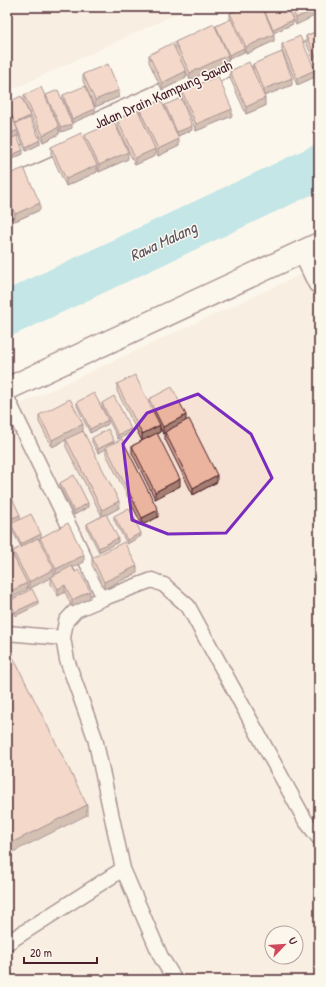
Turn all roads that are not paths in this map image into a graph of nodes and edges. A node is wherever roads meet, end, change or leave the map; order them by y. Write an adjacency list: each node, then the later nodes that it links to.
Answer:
1 (319, 22): 2 (street, Jalan Drain Kampung Sawah)
2 (7, 164)
3 (311, 248): 4 (street); 5 (street)
4 (319, 282)
5 (7, 388)
6 (7, 398): 7 (lane)
7 (104, 598): 9 (lane); 10 (lane)
8 (7, 633): 9 (lane)
9 (63, 638): 11 (lane)
10 (319, 838)
11 (123, 869): 12 (lane); 13 (lane)
12 (7, 944)
13 (175, 980)

